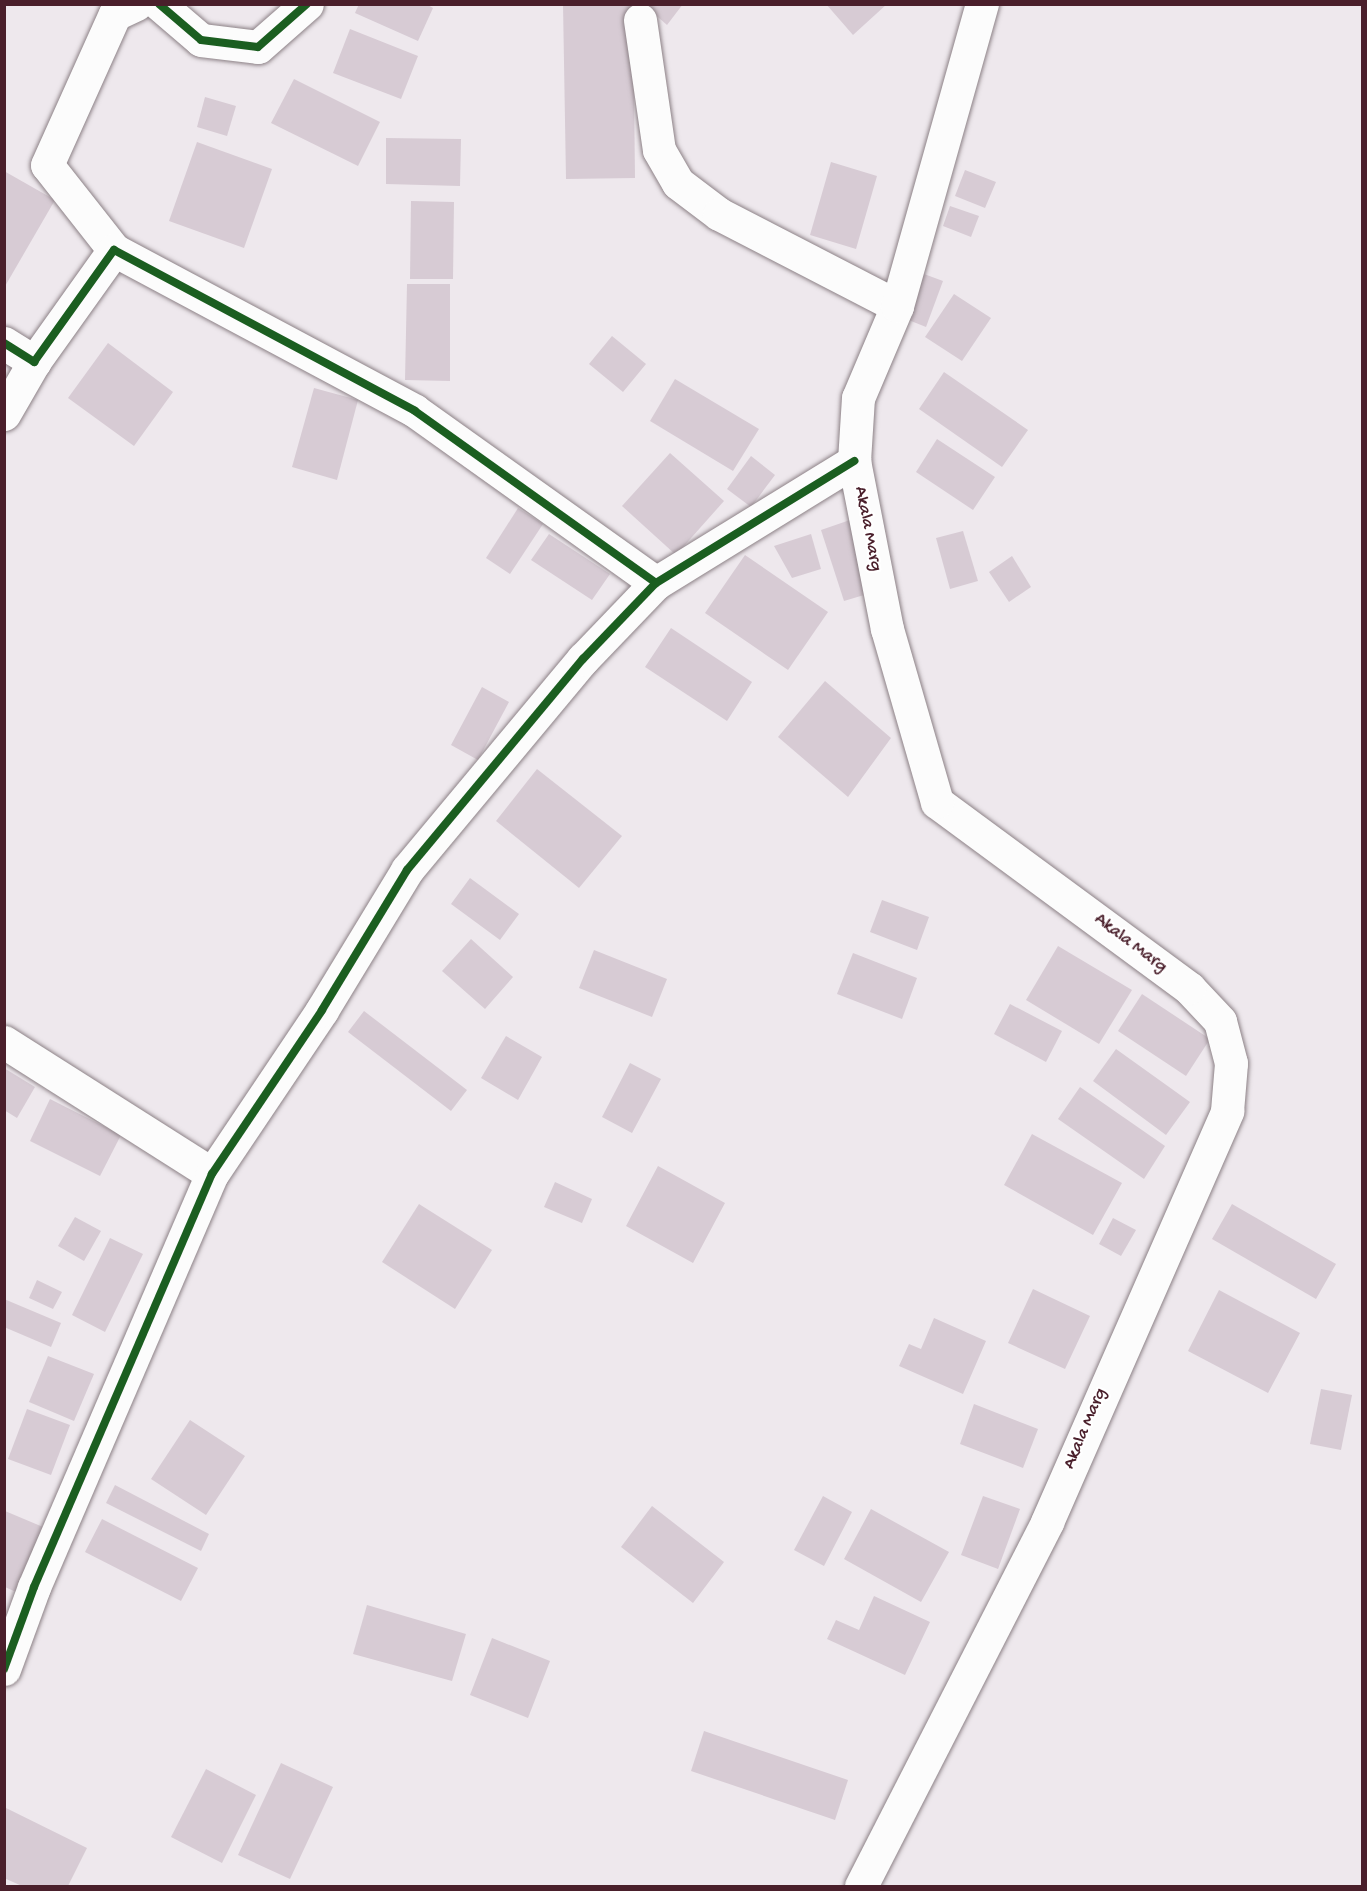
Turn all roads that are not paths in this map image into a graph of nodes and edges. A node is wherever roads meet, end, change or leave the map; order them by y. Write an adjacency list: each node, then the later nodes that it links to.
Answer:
1 (136, 4): 6 (street)
2 (159, 4): 3 (street)
3 (307, 4)
4 (982, 4): 7 (street, Akala Marg)
5 (640, 20): 7 (street)
6 (114, 250): 9 (street); 12 (street)
7 (897, 306): 11 (street, Akala Marg)
8 (4, 343): 9 (street)
9 (34, 362): 10 (street)
10 (4, 414)
11 (854, 461): 12 (street); 16 (street, Akala Marg)
12 (656, 583): 14 (street)
13 (4, 1042): 14 (street)
14 (212, 1174): 15 (street)
15 (4, 1669)
16 (861, 1887)

